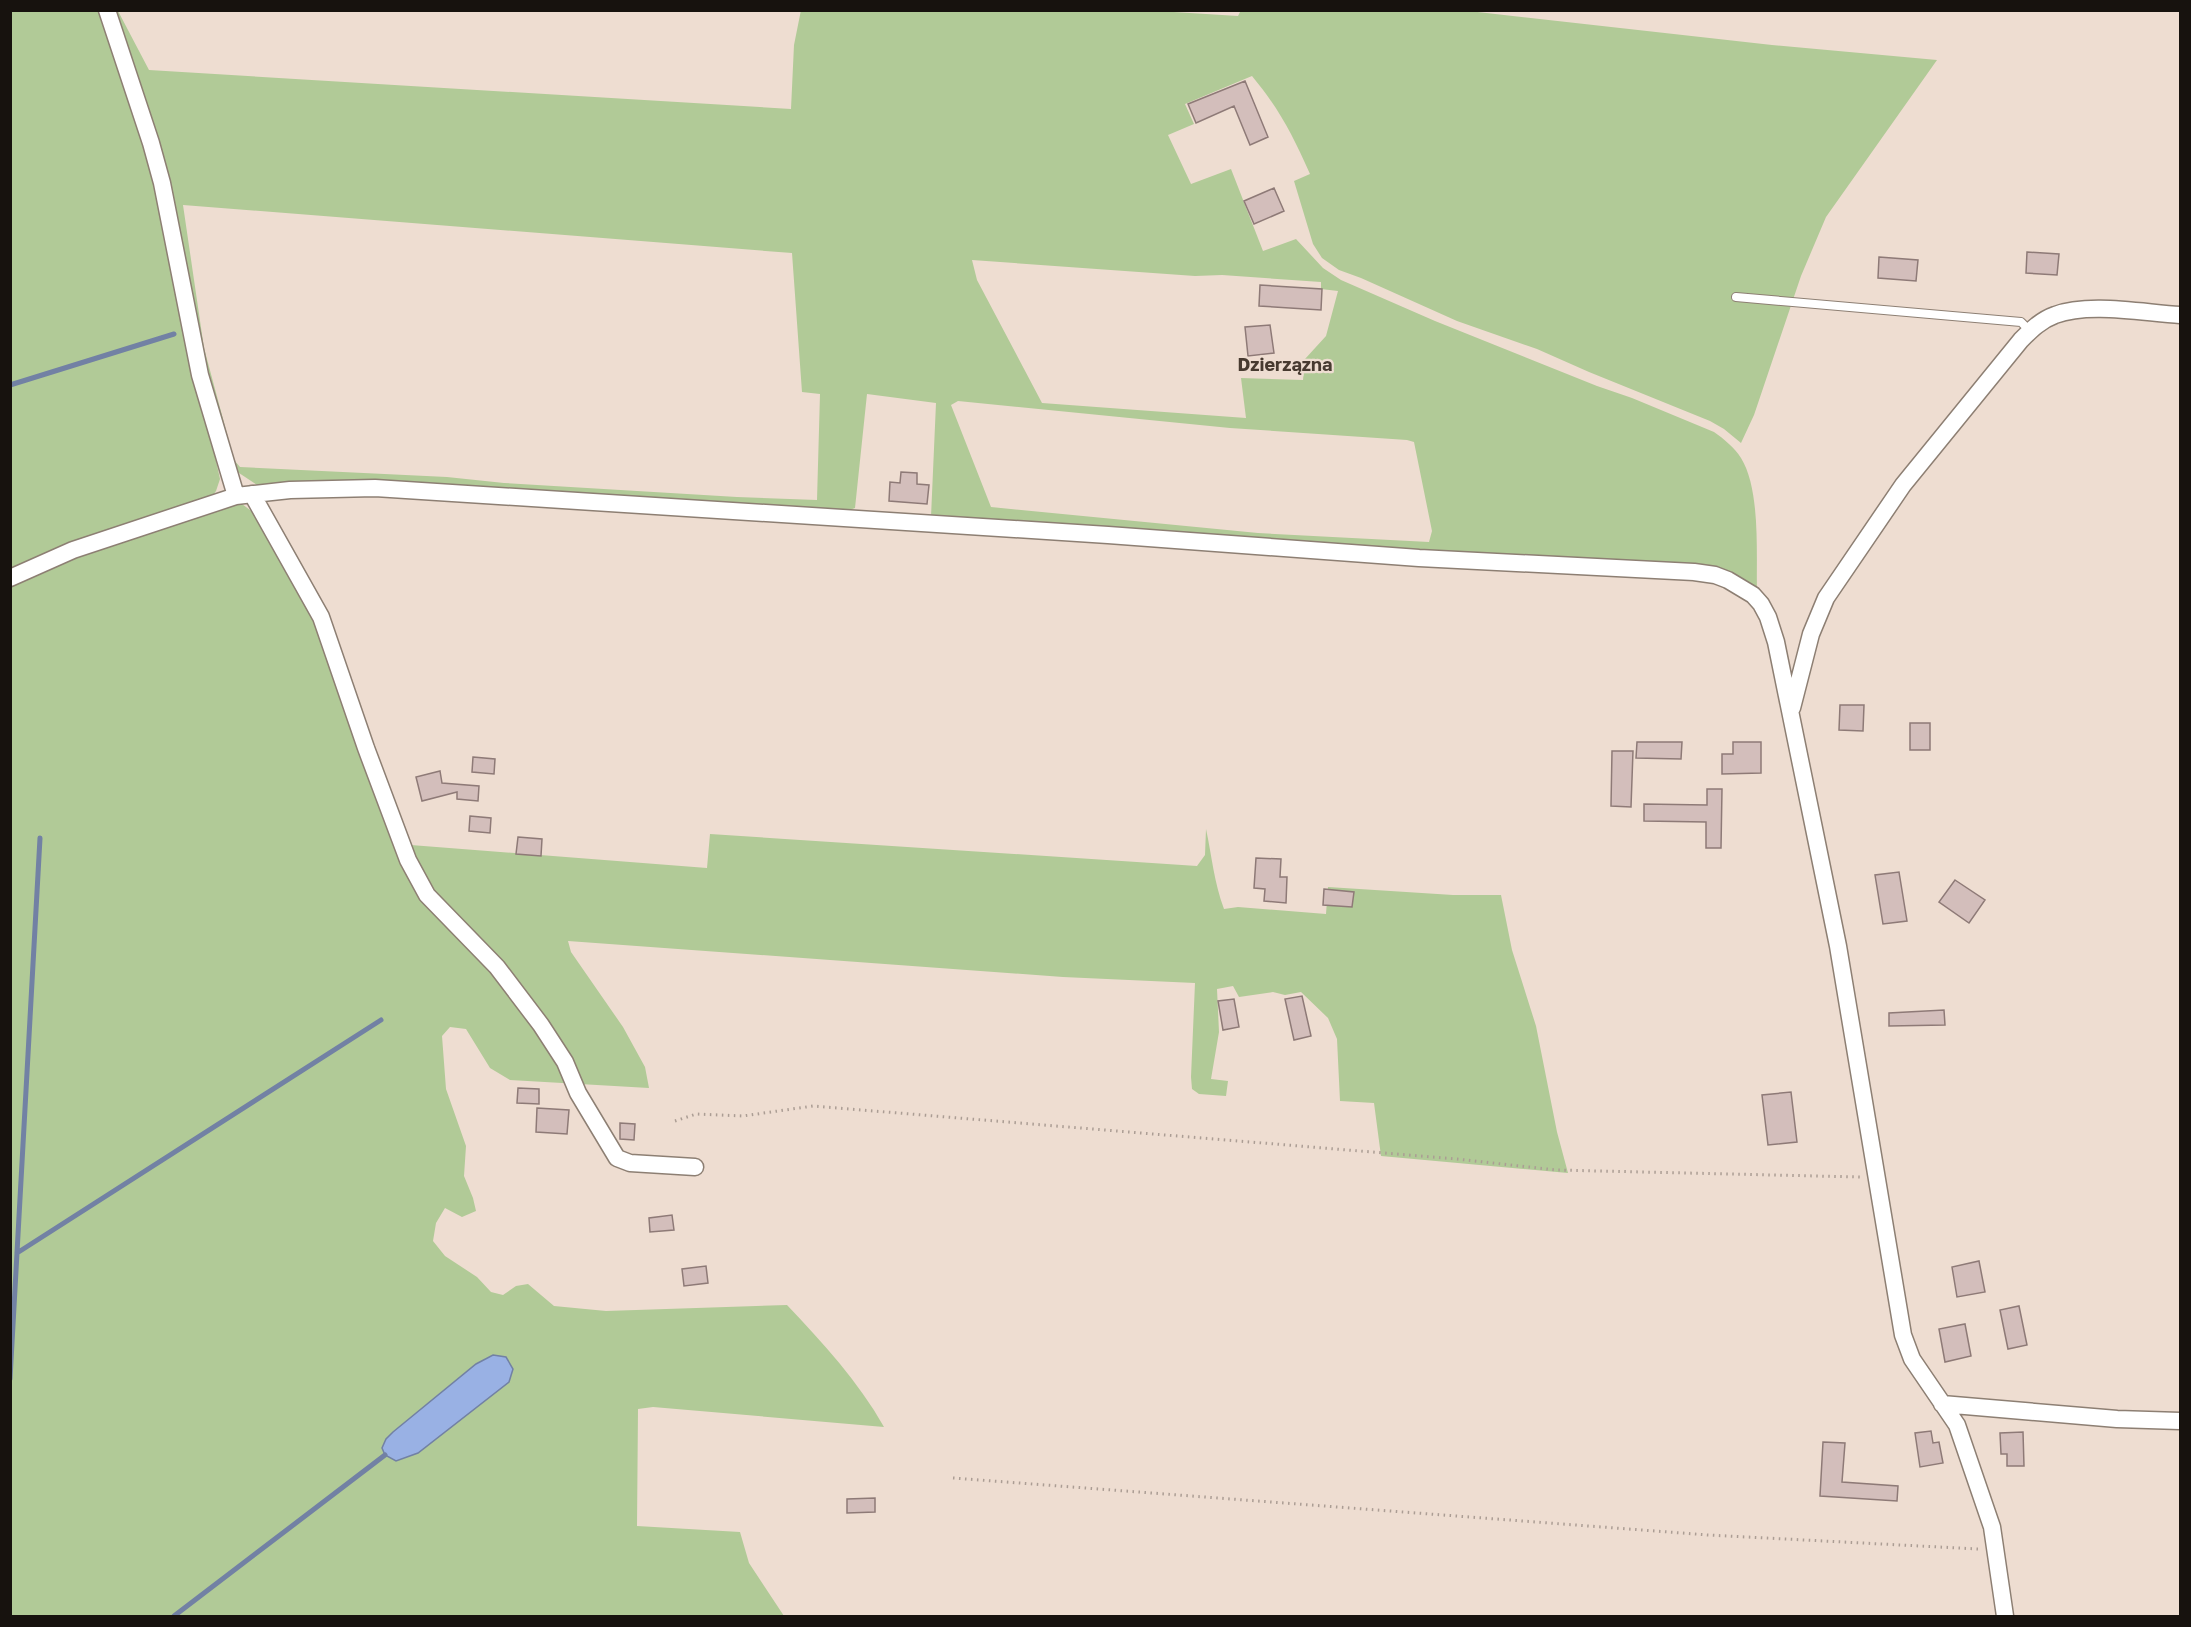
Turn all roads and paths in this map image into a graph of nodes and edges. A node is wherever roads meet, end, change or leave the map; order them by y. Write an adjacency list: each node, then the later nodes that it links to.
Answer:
1 (107, 10): 5 (street)
2 (1736, 297): 4 (lane)
3 (2181, 315): 4 (street)
4 (2030, 331): 7 (street)
5 (244, 495): 6 (street); 7 (street); 9 (street)
6 (10, 578)
7 (1790, 714): 10 (street)
8 (675, 1121): 10 (path)
9 (695, 1167)
10 (1876, 1177): 11 (street)
11 (1942, 1404): 12 (street); 14 (street)
12 (2181, 1421)
13 (953, 1478): 14 (path)
14 (1995, 1550): 15 (street)
15 (2005, 1617)

